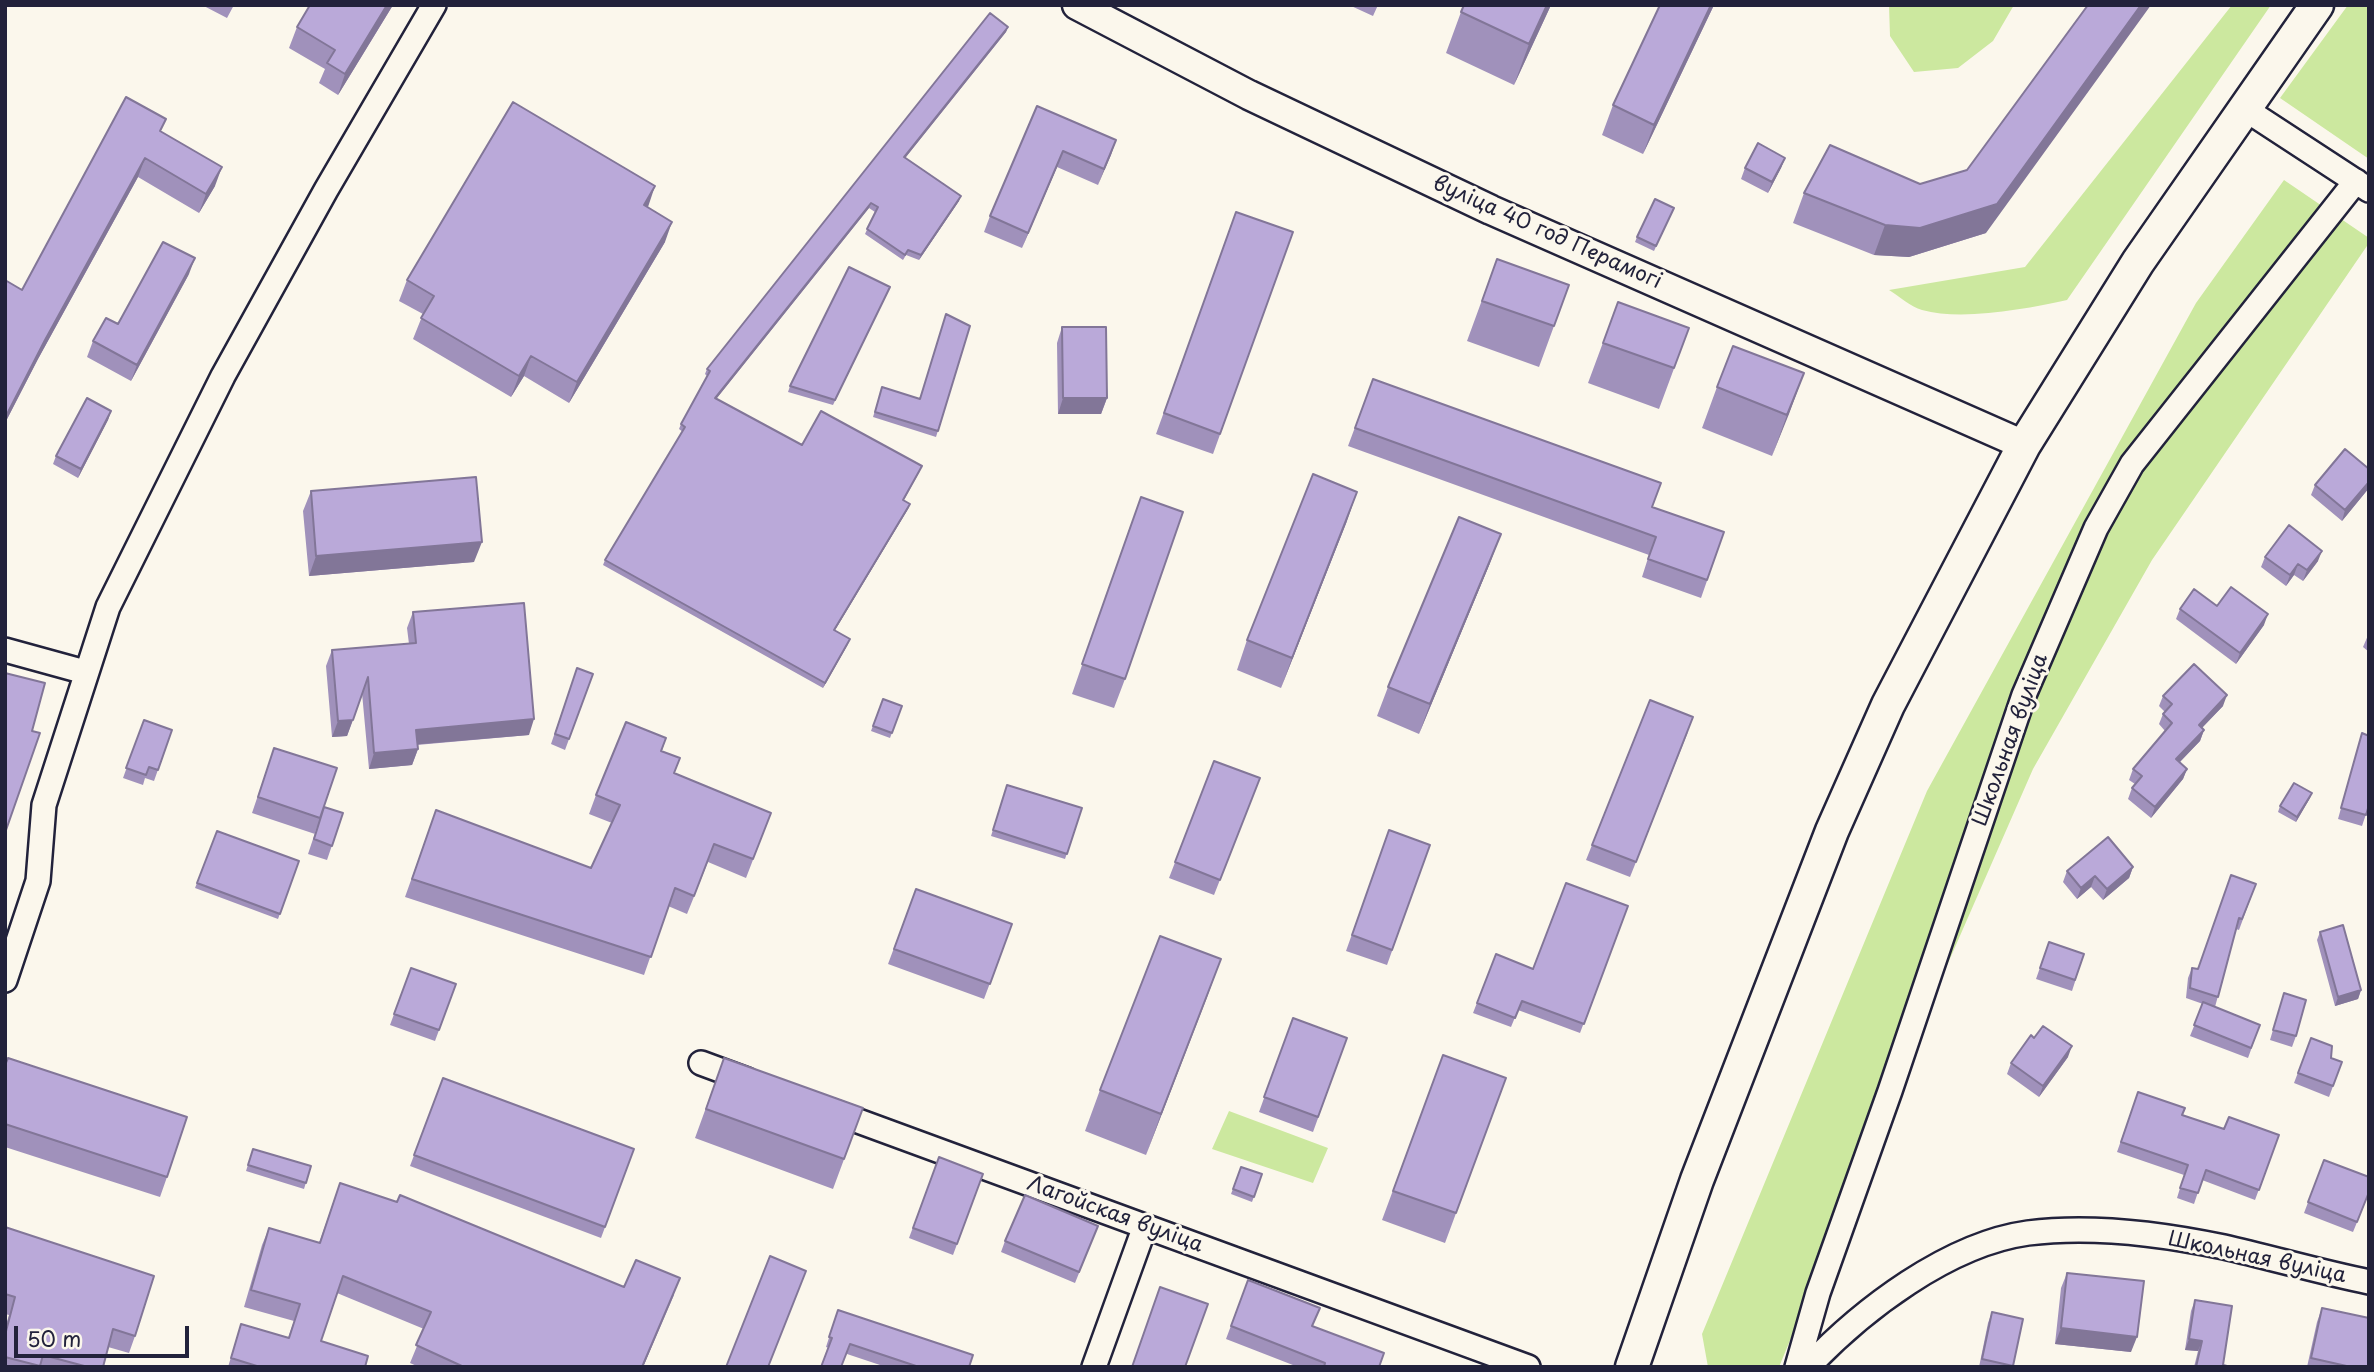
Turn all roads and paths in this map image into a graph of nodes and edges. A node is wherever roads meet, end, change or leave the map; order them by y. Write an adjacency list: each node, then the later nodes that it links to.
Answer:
1 (434, 5): 8 (street)
2 (1076, 5): 6 (street, вуліца 40 год Перамогі)
3 (2318, 5): 4 (main road)
4 (2245, 110): 5 (street); 6 (main road)
5 (2362, 186): 18 (street, Школьная вуліца)
6 (2024, 445): 17 (main road)
7 (5, 650): 8 (street)
8 (85, 672): 9 (street)
9 (5, 980)
10 (701, 1063): 11 (street)
11 (764, 1086)
12 (815, 1105): 13 (street, Лагойская вуліца)
13 (1144, 1226): 15 (street); 16 (street, Лагойская вуліца)
14 (2369, 1282): 19 (street, Школьная вуліца)
15 (1094, 1367)
16 (1528, 1367)
17 (1632, 1367)
18 (1797, 1367)
19 (1808, 1367)

